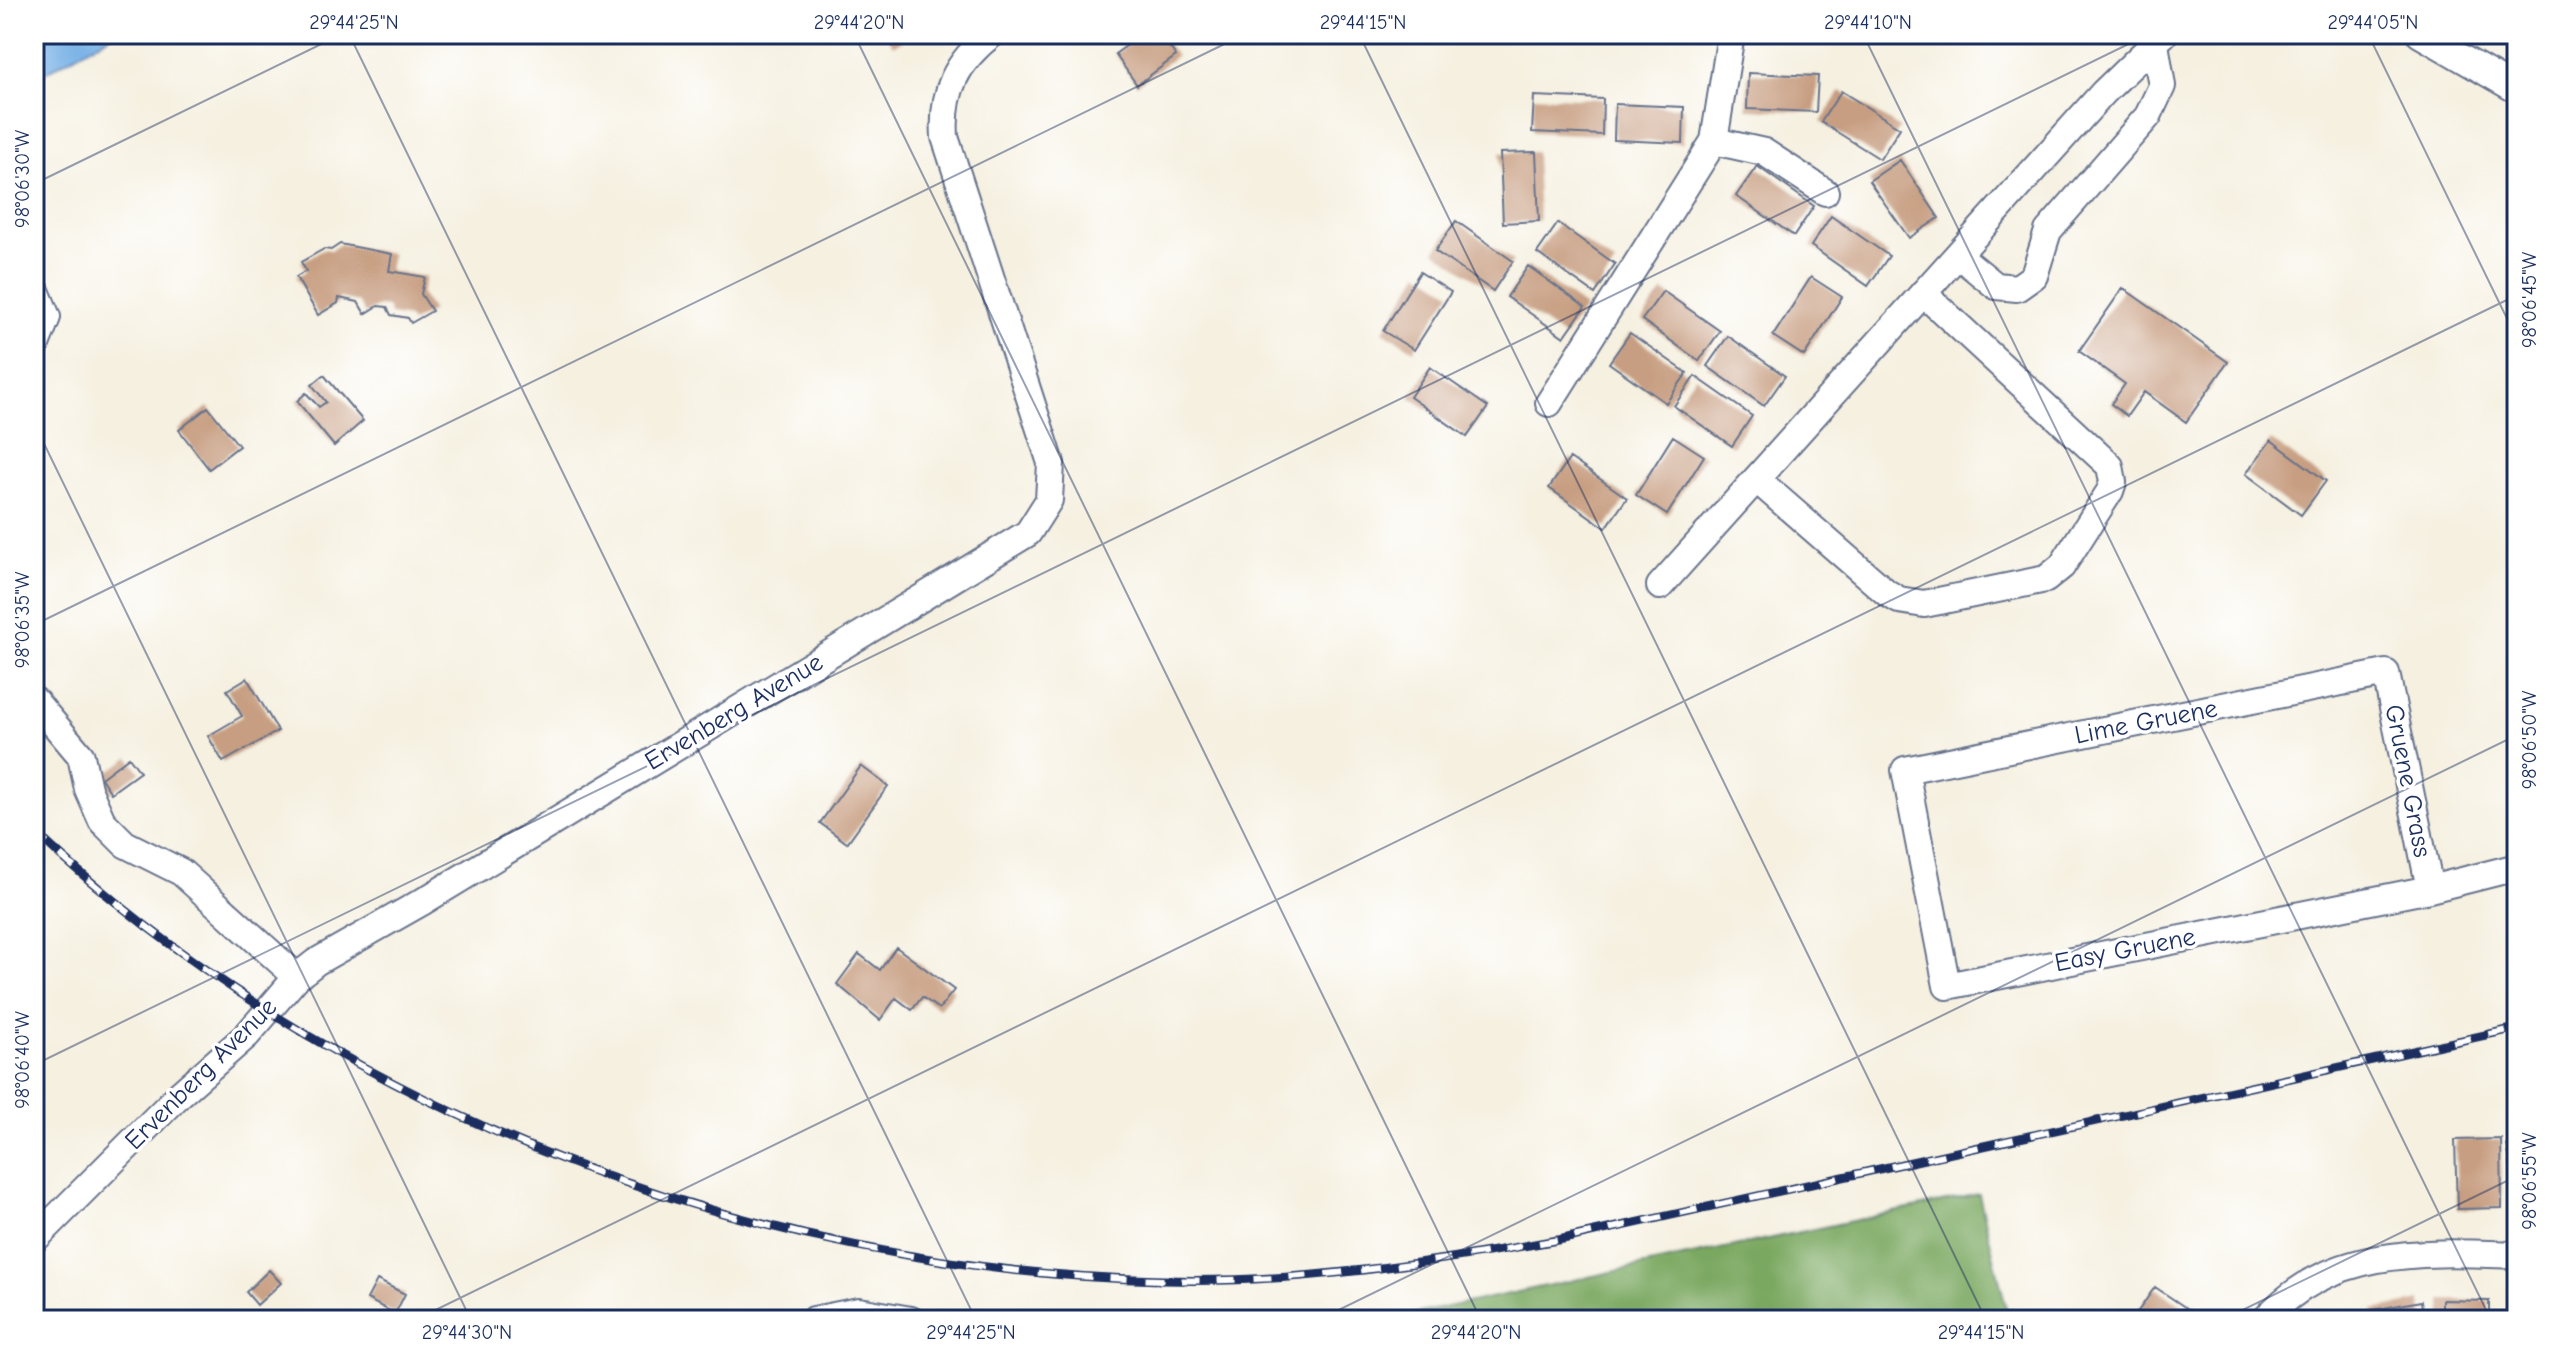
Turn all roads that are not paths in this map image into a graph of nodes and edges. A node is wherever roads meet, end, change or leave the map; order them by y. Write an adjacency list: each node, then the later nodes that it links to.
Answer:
1 (992, 34): 20 (street, Ervenberg Avenue)
2 (1731, 34): 6 (street)
3 (2420, 34): 5 (street)
4 (2160, 39): 8 (street); 8 (street)
5 (2517, 90)
6 (1714, 141): 7 (street); 12 (street)
7 (1825, 192)
8 (1958, 255): 10 (street)
9 (34, 286): 11 (street)
10 (1923, 293): 13 (street); 13 (street)
11 (34, 349)
12 (1549, 403)
13 (1756, 479): 14 (street)
14 (1660, 586)
15 (2386, 673): 17 (street, Lime Gruene); 19 (street, Gruene Grass)
16 (34, 700): 20 (street)
17 (1905, 770): 19 (street, Easy Gruene)
18 (2517, 867): 19 (street, Easy Gruene)
19 (2430, 889)
20 (297, 977): 21 (street, Ervenberg Avenue)
21 (34, 1240)
22 (2517, 1255): 25 (street)
23 (814, 1320): 24 (street)
24 (911, 1320)
25 (2265, 1320)

